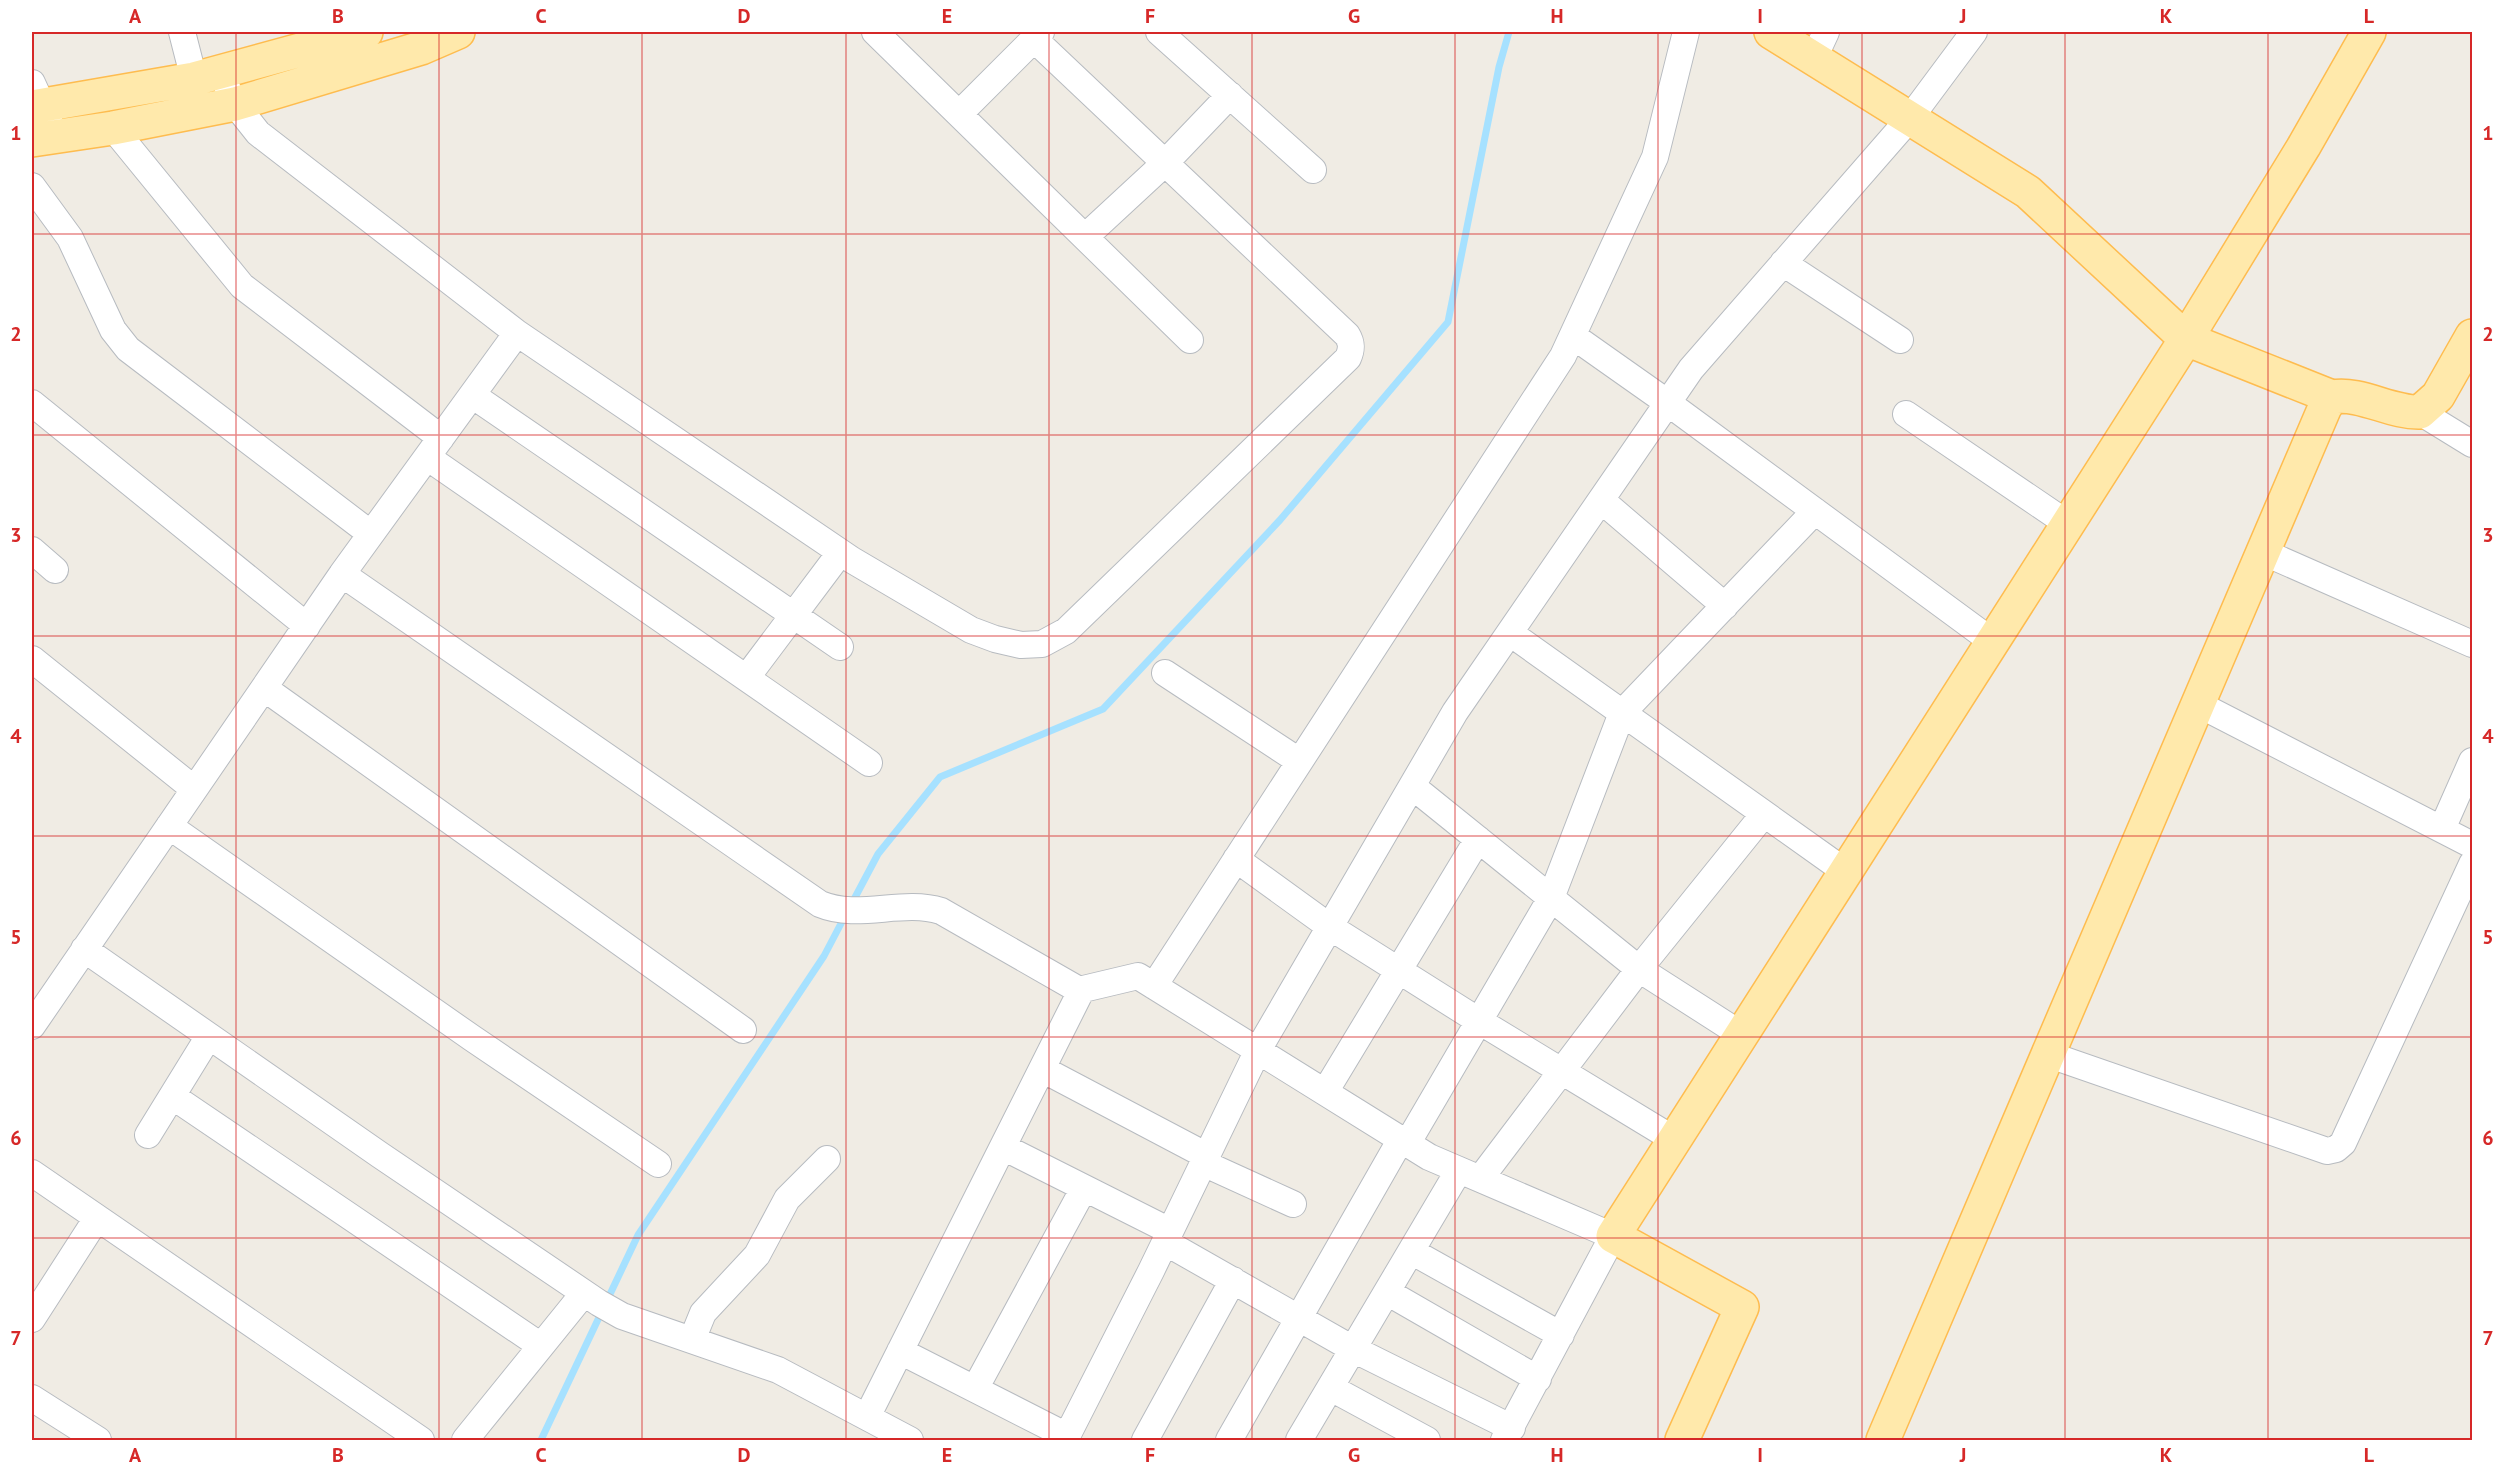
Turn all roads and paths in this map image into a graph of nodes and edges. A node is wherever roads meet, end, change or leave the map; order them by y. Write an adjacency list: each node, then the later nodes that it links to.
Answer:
1 (182, 32): 12 (street)
2 (366, 32): 12 (main road)
3 (456, 32): 15 (main road)
4 (875, 32): 16 (street)
5 (1159, 32): 13 (street)
6 (1686, 32): 26 (street)
7 (1771, 32): 11 (main road)
8 (1974, 32): 17 (street)
9 (2369, 32): 28 (main road)
10 (1037, 35): 16 (street); 20 (street)
11 (1820, 45): 17 (main road)
12 (206, 75): 14 (main road); 15 (street)
13 (1230, 95): 20 (street); 21 (street)
14 (35, 99): 19 (street)
15 (235, 104): 18 (main road); 25 (street)
16 (959, 114): 23 (street)
17 (1910, 118): 24 (street); 28 (main road)
18 (113, 128): 19 (main road); 38 (street)
19 (44, 138)
20 (1165, 163): 23 (street); 45 (street)
21 (1314, 170)
22 (32, 186): 42 (street)
23 (1085, 237): 29 (street)
24 (1783, 263): 30 (street); 34 (street)
25 (517, 333): 31 (street); 45 (street)
26 (1573, 336): 34 (street); 61 (street)
27 (2472, 336): 35 (main road)
28 (2186, 339): 32 (main road); 41 (main road)
29 (1190, 340)
30 (1900, 340)
31 (472, 395): 38 (street); 49 (street)
32 (2332, 397): 35 (main road); 44 (main road)
33 (32, 403): 50 (street)
34 (1668, 403): 39 (street); 40 (street)
35 (2421, 412): 37 (street)
36 (1906, 414): 41 (street)
37 (2472, 444)
38 (434, 448): 42 (street); 57 (street)
39 (1601, 500): 48 (street); 51 (street)
40 (1815, 511): 48 (street); 52 (street)
41 (2068, 524): 52 (main road)
42 (371, 534): 47 (street)
43 (32, 550): 46 (street)
44 (2263, 552): 53 (street); 59 (main road)
45 (840, 553): 49 (street)
46 (55, 570)
47 (342, 574): 50 (street); 80 (street)
48 (1725, 606): 60 (street)
49 (792, 614): 54 (street); 57 (street)
50 (307, 626): 58 (street)
51 (1510, 633): 60 (street); 64 (street)
52 (1993, 642): 73 (main road)
53 (2472, 644)
54 (840, 647)
55 (32, 659): 65 (street)
56 (1165, 673): 61 (street)
57 (747, 677): 63 (street)
58 (264, 688): 65 (street); 83 (street)
59 (2198, 704): 68 (street); 87 (main road)
60 (1622, 714): 66 (street); 74 (street)
61 (1299, 761): 71 (street)
62 (2472, 761): 68 (street)
63 (869, 763)
64 (1412, 786): 69 (street); 75 (street)
65 (195, 789): 67 (street)
66 (1764, 814): 73 (street); 77 (street)
67 (169, 826): 76 (street); 98 (street)
68 (2442, 829): 70 (street)
69 (1478, 839): 74 (street); 78 (street)
70 (2472, 845)
71 (1236, 859): 75 (street); 79 (street)
72 (2472, 864): 87 (street)
73 (1846, 872): 84 (main road)
74 (1551, 898): 77 (street); 81 (street)
75 (1330, 927): 78 (street); 86 (street)
76 (84, 950): 82 (street); 85 (street)
77 (1639, 969): 84 (street); 89 (street)
78 (1398, 970): 81 (street); 90 (street)
79 (1154, 986): 80 (street); 86 (street)
80 (1082, 989): 88 (street)
81 (1479, 1022): 89 (street); 94 (street)
82 (32, 1026)
83 (742, 1030)
84 (1742, 1035): 93 (main road)
85 (208, 1036): 91 (street); 109 (street)
86 (1258, 1050): 90 (street); 97 (street)
87 (2047, 1054): 133 (main road)
88 (1042, 1069): 95 (street); 97 (street)
89 (1560, 1071): 93 (street); 100 (street)
90 (1325, 1092): 94 (street)
91 (172, 1096): 92 (street); 114 (street)
92 (148, 1135)
93 (1674, 1140): 104 (main road)
94 (1404, 1141): 100 (street); 110 (street)
95 (1003, 1147): 101 (street); 116 (street)
96 (827, 1159): 113 (street)
97 (1205, 1159): 102 (street); 105 (street)
98 (658, 1164)
99 (32, 1173): 103 (street)
100 (1469, 1174): 104 (street); 106 (street)
101 (1084, 1188): 105 (street); 119 (street)
102 (1293, 1204)
103 (97, 1218): 111 (street); 126 (street)
104 (1613, 1236): 112 (street); 132 (main road)
105 (1168, 1237): 107 (street); 124 (street)
106 (1411, 1251): 108 (street); 112 (street)
107 (1233, 1280): 110 (street); 129 (street)
108 (1387, 1292): 115 (street); 117 (street)
109 (591, 1298): 113 (street); 114 (street)
110 (1300, 1317): 115 (street); 130 (street)
111 (32, 1319)
112 (1561, 1335): 117 (street)
113 (692, 1340): 121 (street)
114 (541, 1346): 127 (street)
115 (1353, 1349): 118 (street); 123 (street)
116 (900, 1351): 119 (street); 121 (street)
117 (1538, 1379): 123 (street)
118 (1330, 1388): 122 (street); 131 (street)
119 (975, 1389): 124 (street)
120 (32, 1398): 125 (street)
121 (867, 1417): 128 (street)
122 (1310, 1437)
123 (1506, 1437)
124 (1066, 1438)
125 (95, 1440)
126 (421, 1440)
127 (465, 1440)
128 (910, 1440)
129 (1145, 1440)
130 (1229, 1440)
131 (1427, 1440)
132 (1682, 1440)
133 (1883, 1440)

